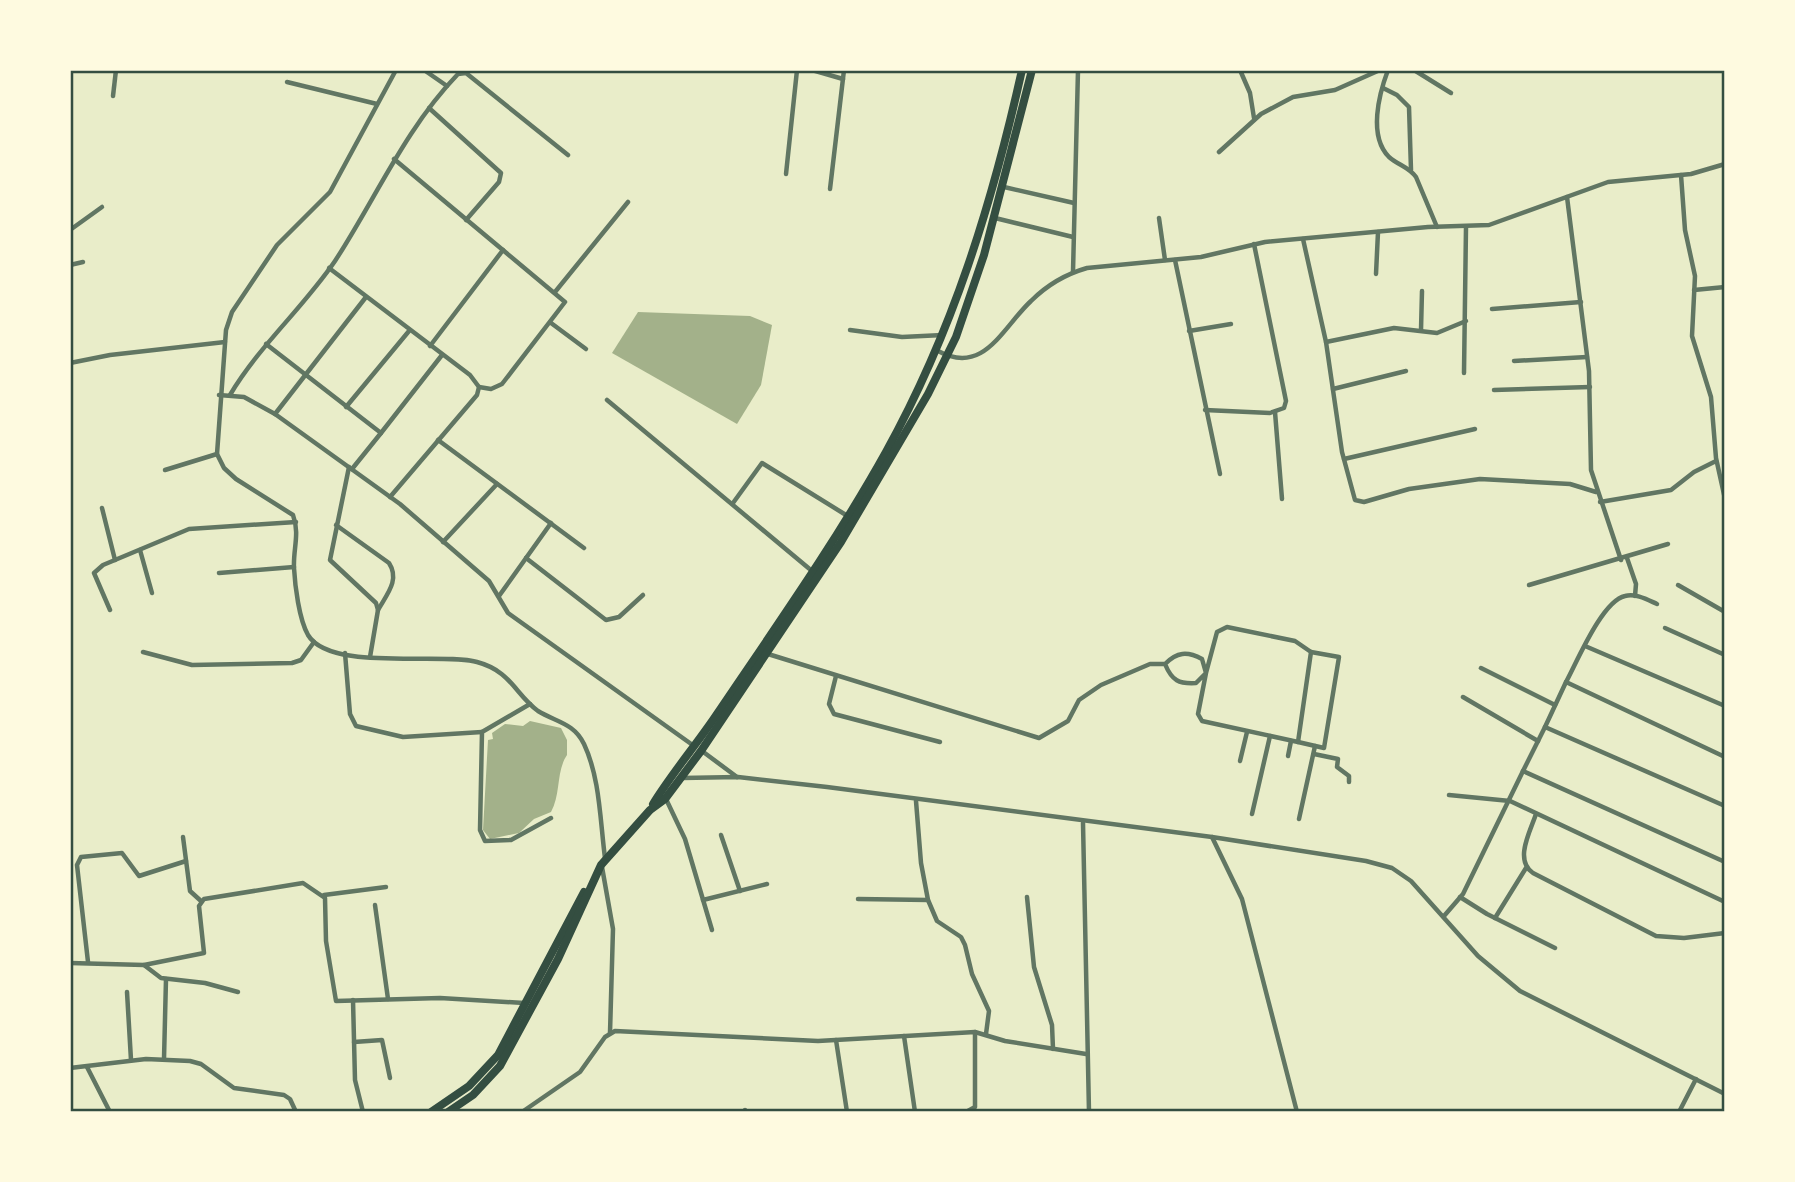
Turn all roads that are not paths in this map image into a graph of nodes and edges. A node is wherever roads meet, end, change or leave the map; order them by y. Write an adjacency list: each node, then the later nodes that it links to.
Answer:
1 (116, 70): 19 (street)
2 (396, 70): 20 (street)
3 (424, 70): 16 (street)
4 (797, 70): 28 (street)
5 (812, 70): 14 (street)
6 (844, 70): 14 (street)
7 (1022, 70): 68 (highway)
8 (1032, 70): 30 (highway)
9 (1079, 70): 34 (street)
10 (1240, 70): 22 (street)
11 (1380, 70): 22 (street)
12 (1388, 70): 17 (street)
13 (1414, 70): 18 (street)
14 (843, 79): 31 (street)
15 (286, 82): 20 (street)
16 (447, 86): 21 (street); 24 (street)
17 (1383, 88): 27 (street); 27 (street)
18 (1451, 93)
19 (113, 96)
20 (377, 104): 69 (street)
21 (429, 108): 25 (street); 38 (street)
22 (1254, 119): 23 (street)
23 (1219, 152)
24 (568, 155)
25 (394, 159): 38 (street); 51 (street)
26 (1725, 164): 29 (street)
27 (1411, 170): 39 (street)
28 (786, 174)
29 (1681, 175): 32 (street); 55 (street)
30 (1004, 187): 34 (street); 36 (highway)
31 (830, 189)
32 (1567, 197): 40 (street); 59 (street)
33 (628, 202): 57 (street)
34 (1074, 203): 43 (street)
35 (102, 207): 41 (street)
36 (995, 218): 43 (street); 76 (highway)
37 (1159, 218): 47 (street)
38 (466, 220): 46 (street)
39 (1437, 227): 40 (street); 42 (street)
40 (1466, 227): 61 (street)
41 (70, 230)
42 (1378, 232): 44 (street); 53 (street)
43 (1073, 237): 52 (street)
44 (1303, 239): 45 (street); 70 (street)
45 (1254, 244): 48 (street); 92 (street)
46 (503, 250): 57 (street); 72 (street)
47 (1165, 260): 48 (street); 52 (street)
48 (1175, 260): 66 (street)
49 (83, 262): 50 (street)
50 (70, 265)
51 (329, 268): 58 (street); 71 (street)
52 (1073, 272): 76 (street)
53 (1376, 274)
54 (1725, 287): 55 (street)
55 (1694, 290): 99 (street)
56 (1422, 291): 67 (street)
57 (555, 292): 62 (street)
58 (366, 298): 65 (street); 82 (street)
59 (1581, 302): 60 (street); 77 (street)
60 (1492, 309)
61 (1466, 321): 67 (street); 81 (street)
62 (551, 323): 73 (street); 83 (street)
63 (1231, 324): 66 (street)
64 (850, 330): 68 (street)
65 (409, 331): 72 (street); 90 (street)
66 (1189, 331): 91 (street)
67 (1421, 331): 70 (street)
68 (944, 335): 74 (highway)
69 (225, 342): 79 (street); 87 (street)
70 (1326, 342): 85 (street)
71 (266, 344): 82 (street); 88 (street)
72 (430, 346): 75 (street)
73 (586, 349)
74 (937, 351): 76 (street); 111 (highway)
75 (442, 355): 83 (street); 95 (street)
76 (947, 356): 119 (highway)
77 (1587, 357): 78 (street); 84 (street)
78 (1514, 361)
79 (70, 363)
80 (1406, 371): 85 (street)
81 (1464, 373)
82 (304, 376): 90 (street); 93 (street)
83 (479, 387): 96 (street)
84 (1590, 387): 86 (street); 104 (street)
85 (1333, 389): 98 (street)
86 (1494, 390)
87 (219, 395): 88 (street); 97 (street)
88 (230, 395): 93 (street)
89 (607, 400): 109 (street)
90 (346, 407): 95 (street)
91 (1205, 410): 92 (street); 102 (street)
92 (1275, 412): 106 (street)
93 (275, 414): 100 (street)
94 (1475, 429): 98 (street)
95 (381, 433): 100 (street)
96 (438, 440): 103 (street); 105 (street)
97 (217, 454): 101 (street); 112 (street)
98 (1344, 459): 104 (street)
99 (1716, 461): 107 (street); 108 (street)
100 (351, 468): 105 (street); 114 (street)
101 (165, 470)
102 (1220, 474)
103 (497, 484): 113 (street); 115 (street)
104 (1597, 492): 108 (street)
105 (390, 497): 115 (street)
106 (1283, 499)
107 (1725, 499)
108 (1600, 502): 121 (street)
109 (733, 503): 111 (street); 124 (street)
110 (102, 508): 122 (street)
111 (846, 515): 119 (highway)
112 (296, 522): 118 (street); 123 (street)
113 (551, 523): 117 (street); 120 (street)
114 (336, 524): 134 (street); 134 (street)
115 (443, 542): 130 (street)
116 (1668, 544): 121 (street)
117 (584, 548)
118 (140, 550): 122 (street); 128 (street)
119 (827, 556): 124 (highway); 142 (highway)
120 (526, 558): 129 (street); 130 (street)
121 (1624, 559): 126 (street); 131 (street)
122 (115, 560): 133 (street)
123 (294, 567): 125 (street); 137 (street)
124 (812, 571): 163 (highway)
125 (219, 573)
126 (1529, 585)
127 (1678, 585): 135 (street)
128 (152, 593)
129 (643, 595)
130 (499, 596): 163 (street)
131 (1635, 596): 132 (street); 138 (street)
132 (1657, 604)
133 (110, 610)
134 (378, 610): 144 (street)
135 (1725, 612)
136 (1665, 628): 143 (street)
137 (314, 642): 139 (street); 141 (street)
138 (1585, 646): 149 (street); 153 (street)
139 (143, 652)
140 (1311, 652): 147 (street); 161 (street); 162 (street)
141 (345, 653): 144 (street); 155 (street)
142 (767, 654): 148 (street); 163 (highway)
143 (1725, 655)
144 (370, 657): 151 (street)
145 (1165, 664): 147 (street); 147 (street); 148 (street)
146 (1481, 668): 152 (street)
147 (1206, 673): 156 (street)
148 (836, 676): 158 (street)
149 (1566, 682): 152 (street); 166 (street)
150 (1463, 697): 160 (street)
151 (530, 704): 155 (street); 187 (street)
152 (1555, 705): 154 (street)
153 (1725, 706)
154 (1545, 727): 160 (street); 176 (street)
155 (482, 732): 180 (street)
156 (1247, 732): 157 (street); 167 (street)
157 (1270, 736): 159 (street); 178 (street)
158 (940, 741)
159 (1291, 741): 161 (street); 165 (street)
160 (1538, 741): 168 (street)
161 (1298, 742): 162 (street)
162 (1315, 746): 164 (street)
163 (698, 749): 169 (street); 170 (highway); 177 (highway)
164 (1314, 754): 171 (street); 181 (street)
165 (1288, 756)
166 (1725, 757)
167 (1240, 761)
168 (1524, 771): 175 (street); 188 (street)
169 (738, 777): 170 (street); 174 (street)
170 (682, 778): 173 (highway)
171 (1349, 782)
172 (1449, 794): 175 (street)
173 (665, 799): 177 (highway); 197 (street)
174 (916, 800): 182 (street); 198 (street)
175 (1510, 801): 179 (street); 195 (street)
176 (1725, 806)
177 (650, 810): 187 (highway)
178 (1252, 814)
179 (1536, 814): 189 (street); 200 (street)
180 (551, 818)
181 (1299, 819)
182 (1083, 823): 185 (street); 223 (street)
183 (721, 835): 192 (street)
184 (183, 837): 186 (street)
185 (1212, 837): 202 (street); 241 (street)
186 (186, 861): 199 (street); 208 (street)
187 (604, 861): 215 (highway); 217 (street)
188 (1725, 862)
189 (1526, 868): 203 (street); 205 (street)
190 (767, 884): 192 (street)
191 (386, 887): 193 (street)
192 (740, 891): 197 (street)
193 (324, 895): 199 (street); 214 (street)
194 (1027, 897): 222 (street)
195 (1460, 897): 202 (street); 203 (street)
196 (858, 899): 198 (street)
197 (703, 900): 204 (street)
198 (928, 900): 218 (street)
199 (201, 901): 209 (street)
200 (1725, 902)
201 (375, 905): 213 (street)
202 (1444, 916): 229 (street)
203 (1495, 918): 206 (street)
204 (712, 930)
205 (1725, 933)
206 (1555, 948)
207 (70, 962): 208 (street)
208 (88, 962): 209 (street)
209 (144, 965): 210 (street)
210 (166, 979): 212 (street); 224 (street)
211 (127, 992): 225 (street)
212 (238, 992)
213 (388, 999): 214 (street); 215 (street)
214 (353, 1000): 221 (street)
215 (531, 1003): 234 (highway); 235 (highway)
216 (975, 1032): 218 (street); 219 (street); 239 (street)
217 (610, 1033): 220 (street); 236 (street)
218 (986, 1034): 222 (street)
219 (904, 1036): 220 (street); 238 (street)
220 (836, 1040): 237 (street)
221 (354, 1042): 228 (street); 233 (street)
222 (1053, 1049): 223 (street)
223 (1086, 1054): 240 (street)
224 (164, 1059): 225 (street); 232 (street)
225 (131, 1060): 226 (street)
226 (87, 1067): 227 (street); 231 (street)
227 (70, 1068)
228 (390, 1078)
229 (1696, 1079): 230 (street); 242 (street)
230 (1724, 1093)
231 (110, 1112)
232 (296, 1112)
233 (363, 1112)
234 (430, 1112)
235 (448, 1112)
236 (522, 1112)
237 (847, 1112)
238 (915, 1112)
239 (966, 1112)
240 (1089, 1112)
241 (1297, 1112)
242 (1679, 1112)

